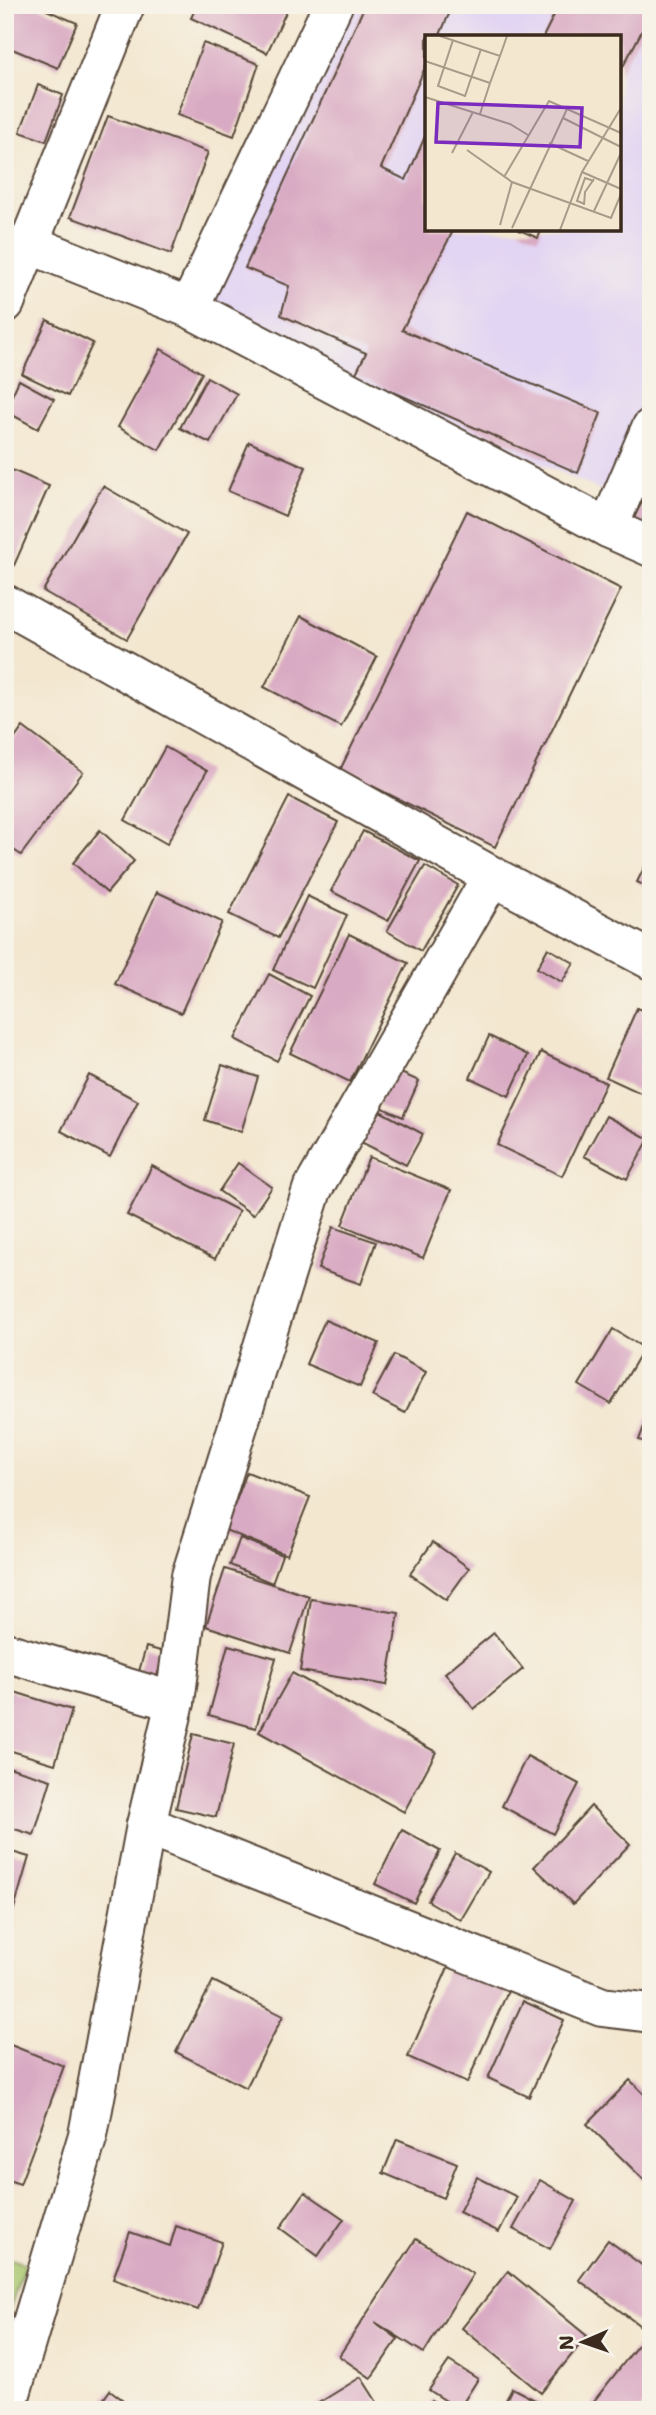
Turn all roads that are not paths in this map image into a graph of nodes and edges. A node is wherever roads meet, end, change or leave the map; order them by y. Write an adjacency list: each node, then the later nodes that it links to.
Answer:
1 (125, 5): 3 (street)
2 (333, 5): 5 (street)
3 (29, 243): 4 (street); 5 (street)
4 (5, 303)
5 (189, 308): 7 (street)
6 (651, 428): 7 (street)
7 (608, 528): 8 (street)
8 (651, 547)
9 (5, 604): 10 (street)
10 (492, 876): 11 (street); 13 (street)
11 (651, 960)
12 (5, 1652): 13 (street)
13 (176, 1702): 14 (street)
14 (146, 1825): 15 (street); 16 (street)
15 (651, 2013)
16 (6, 2410)

